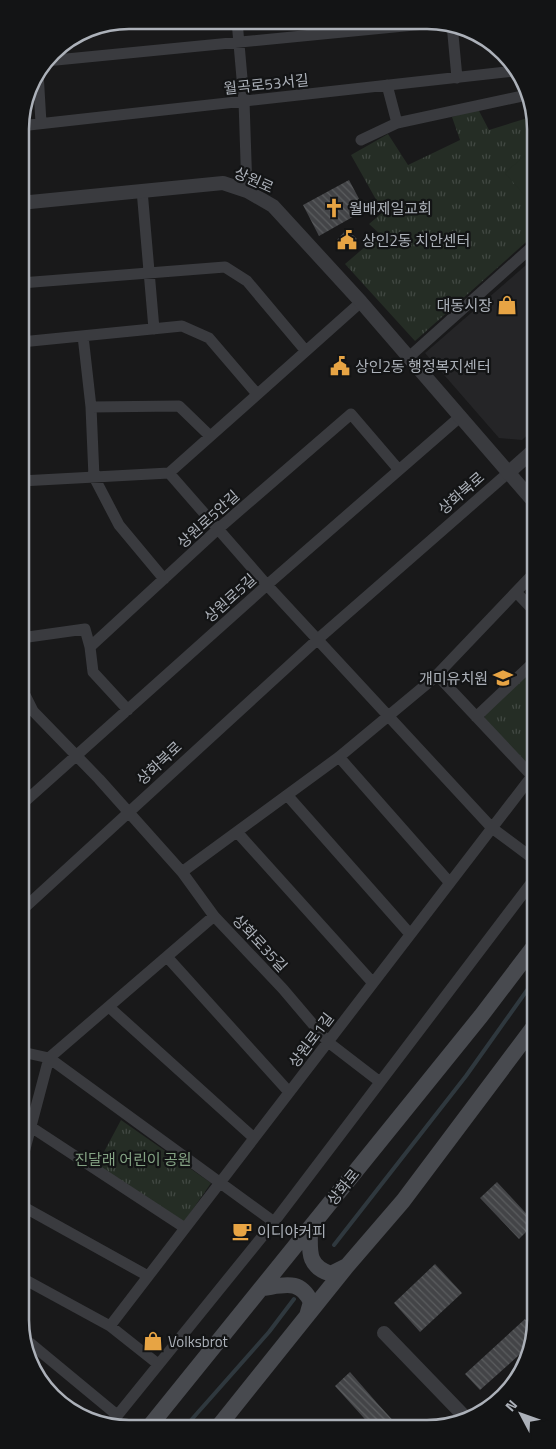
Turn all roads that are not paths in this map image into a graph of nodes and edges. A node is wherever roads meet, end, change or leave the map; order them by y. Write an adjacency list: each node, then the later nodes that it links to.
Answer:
1 (238, 29): 4 (street)
2 (373, 29): 4 (street)
3 (453, 32): 7 (street)
4 (239, 42): 5 (street); 11 (street)
5 (56, 60)
6 (509, 72): 7 (street, 월곡로53서길)
7 (457, 78): 9 (street, 월곡로53서길)
8 (39, 85): 12 (street)
9 (387, 85): 11 (street, 월곡로53서길); 13 (street)
10 (522, 96): 13 (street)
11 (244, 101): 12 (street, 월곡로53서길); 17 (street)
12 (41, 123): 14 (street, 월곡로53서길)
13 (397, 123): 15 (street)
14 (29, 125)
15 (361, 140)
16 (142, 190): 17 (street, 상원로); 18 (street, 상원로); 20 (street)
17 (247, 192): 22 (street, 상원로)
18 (29, 202)
19 (527, 251): 27 (street)
20 (150, 271): 21 (street); 23 (street); 26 (street)
21 (29, 282)
22 (361, 302): 26 (street); 27 (street, 상원로)
23 (154, 329): 24 (street); 28 (street)
24 (83, 336): 25 (street); 29 (street)
25 (29, 341)
26 (305, 350): 28 (street)
27 (409, 357): 30 (street, 상원로)
28 (257, 394): 31 (street)
29 (91, 407): 31 (street); 36 (street)
30 (461, 416): 33 (street, 상원로5길); 35 (street, 상원로)
31 (210, 436): 34 (street)
32 (527, 456): 35 (street, 상화북로)
33 (399, 470): 39 (street, 상원로5안길); 42 (street, 상원로5길)
34 (169, 473): 36 (street); 39 (street)
35 (508, 473): 38 (street, 상원로); 46 (street, 상화북로)
36 (94, 477): 37 (street); 40 (street)
37 (29, 481)
38 (527, 494)
39 (218, 529): 40 (street, 상원로5안길); 42 (street)
40 (164, 579): 47 (street, 상원로5안길)
41 (527, 580): 43 (street)
42 (267, 585): 46 (street); 51 (street, 상원로5길)
43 (516, 592): 44 (street); 49 (street)
44 (527, 604)
45 (29, 637): 47 (street)
46 (318, 639): 52 (street); 60 (street, 상화북로)
47 (90, 647): 51 (street)
48 (527, 668): 53 (street)
49 (437, 675): 52 (street); 53 (street)
50 (29, 703): 54 (street, 상화로35길)
51 (128, 710): 54 (street, 상원로5길)
52 (388, 717): 55 (street); 61 (street)
53 (476, 717): 56 (street)
54 (77, 756): 59 (street, 상원로5길); 60 (street, 상화로35길)
55 (339, 757): 58 (street); 65 (street)
56 (527, 768)
57 (527, 782): 61 (street, 상원로1길)
58 (287, 795): 62 (street); 69 (street)
59 (29, 798)
60 (128, 813): 64 (street, 상화로35길); 67 (street, 상화북로)
61 (492, 828): 63 (street); 65 (street, 상원로1길)
62 (237, 832): 64 (street); 72 (street)
63 (527, 854)
64 (182, 872): 68 (street, 상화로35길)
65 (450, 883): 69 (street, 상원로1길)
66 (527, 889): 78 (street)
67 (29, 905)
68 (214, 916): 71 (street); 75 (street, 상화로35길)
69 (410, 934): 72 (street, 상원로1길)
70 (527, 956): 87 (main road, 상화로)
71 (168, 958): 73 (street); 79 (street)
72 (373, 983): 75 (street, 상원로1길)
73 (109, 1007): 77 (street); 82 (street)
74 (527, 1036): 88 (main road)
75 (328, 1042): 78 (street, 상화로35길); 79 (street, 상원로1길)
76 (29, 1054): 77 (street)
77 (50, 1058): 80 (street); 83 (street)
78 (380, 1082): 85 (street)
79 (289, 1092): 82 (street, 상원로1길)
80 (31, 1128): 81 (street); 86 (street)
81 (29, 1135)
82 (254, 1138): 83 (street, 상원로1길)
83 (220, 1183): 85 (street); 86 (street, 상원로1길)
84 (29, 1210): 89 (street)
85 (274, 1222): 96 (street)
86 (185, 1228): 89 (street, 상원로1길)
87 (310, 1228): 88 (main road); 91 (main road, 상화로)
88 (348, 1266): 92 (main road)
89 (148, 1276): 93 (street, 상원로1길)
90 (29, 1282): 93 (street)
91 (263, 1288): 92 (main road); 100 (main road, 상화로)
92 (306, 1318): 101 (main road)
93 (110, 1326): 96 (street)
94 (384, 1333): 97 (street)
95 (32, 1346): 98 (street)
96 (158, 1364): 98 (street)
97 (462, 1414)
98 (117, 1415): 99 (street)
99 (114, 1419)
100 (155, 1420)
101 (224, 1420)

